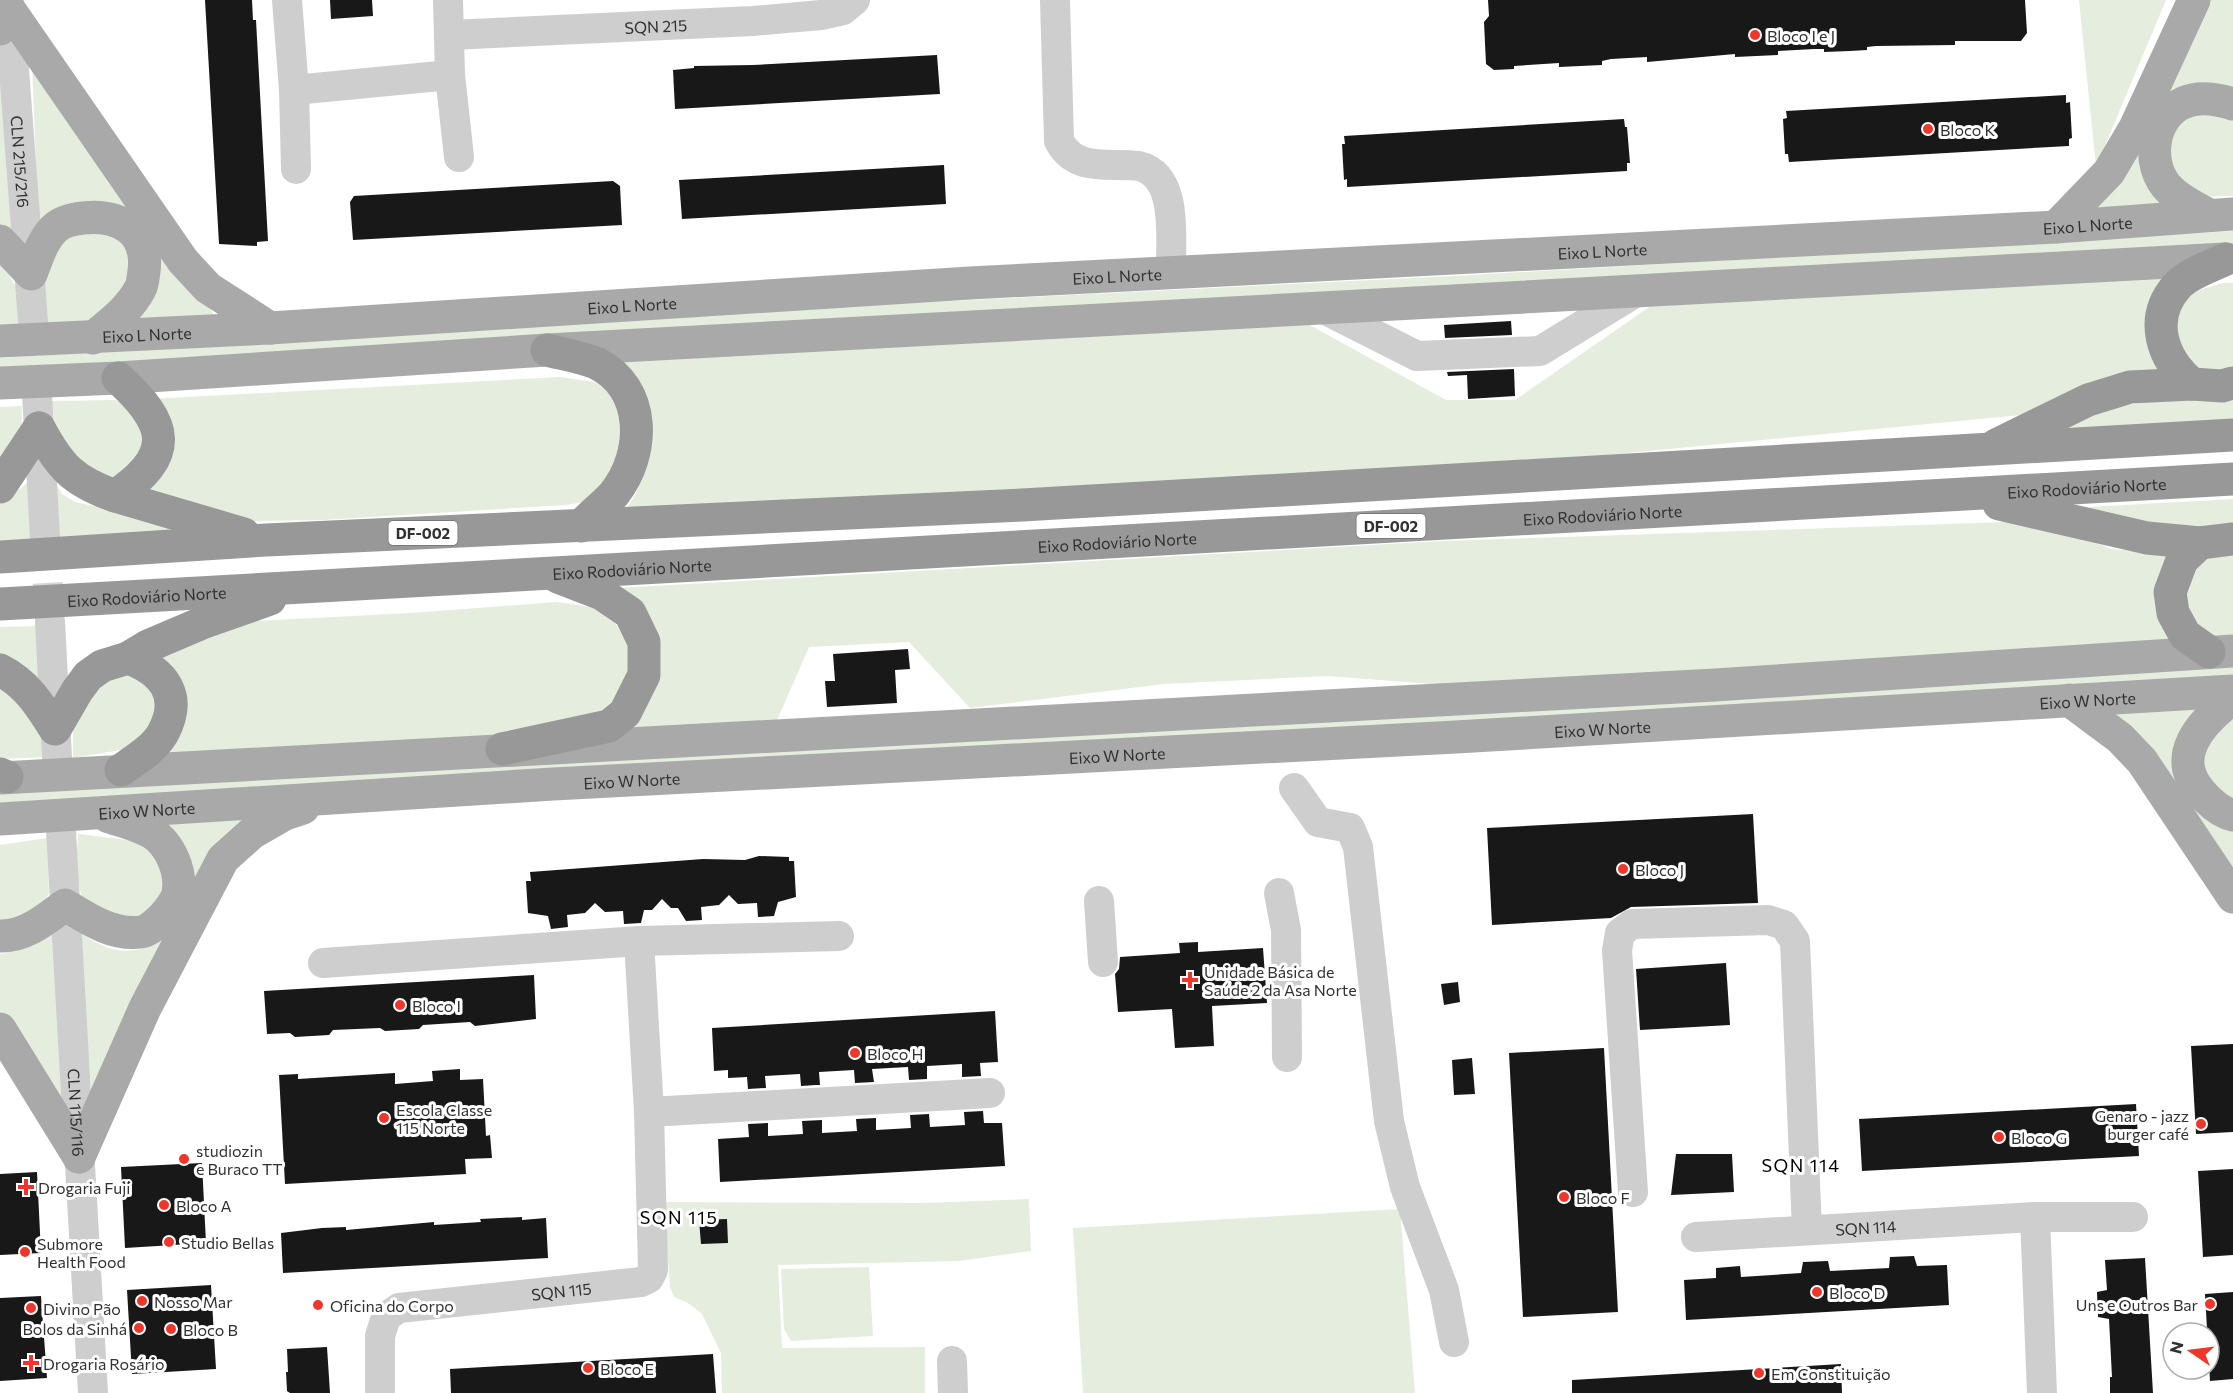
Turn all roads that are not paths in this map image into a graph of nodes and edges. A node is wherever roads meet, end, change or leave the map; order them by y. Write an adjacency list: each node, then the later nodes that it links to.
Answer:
1 (287, 0): 9 (street)
2 (448, 0): 7 (street)
3 (855, 0): 7 (street, SQN 215)
4 (1055, 0): 18 (street)
5 (2194, 0): 14 (main road)
6 (6, 13): 17 (street, CLN 215/216); 22 (main road)
7 (450, 34): 8 (street)
8 (450, 75): 9 (street); 11 (street)
9 (294, 90): 12 (street)
10 (2233, 104): 13 (main road)
11 (459, 157)
12 (296, 169)
13 (2221, 214): 14 (main road, Eixo L Norte)
14 (2056, 227): 18 (main road, Eixo L Norte)
15 (0, 241): 17 (main road)
16 (2229, 259): 19 (main road); 29 (highway)
17 (31, 274): 21 (street, CLN 215/216); 23 (main road)
18 (1171, 274): 22 (main road, Eixo L Norte)
19 (1638, 291): 20 (main road); 20 (street)
20 (1322, 308): 25 (main road)
21 (33, 322)
22 (270, 328): 23 (main road, Eixo L Norte)
23 (93, 338): 24 (main road, Eixo L Norte)
24 (0, 341)
25 (547, 350): 26 (main road); 38 (highway)
26 (118, 378): 27 (main road); 37 (highway)
27 (0, 383)
28 (2233, 383): 29 (highway)
29 (2192, 384): 33 (highway)
30 (37, 394): 31 (street)
31 (39, 428): 35 (highway); 37 (highway); 39 (street)
32 (2233, 435): 33 (highway, DF-002)
33 (1986, 450): 38 (highway, DF-002)
34 (2233, 479): 36 (highway, Eixo Rodoviário Norte / DF-002)
35 (0, 487)
36 (1965, 495): 42 (highway); 44 (highway, Eixo Rodoviário Norte / DF-002)
37 (115, 496): 41 (highway)
38 (581, 526): 41 (highway, DF-002)
39 (45, 538)
40 (2233, 539): 42 (highway)
41 (266, 540): 43 (highway, DF-002)
42 (2200, 543): 48 (highway)
43 (0, 557)
44 (548, 573): 45 (highway, Eixo Rodoviário Norte / DF-002); 55 (highway)
45 (305, 586): 46 (highway, Eixo Rodoviário Norte / DF-002); 49 (highway)
46 (0, 604)
47 (50, 621): 54 (street)
48 (2221, 651): 55 (main road)
49 (128, 658): 54 (highway); 56 (highway)
50 (0, 670): 54 (highway)
51 (2233, 691): 53 (main road, Eixo W Norte)
52 (2233, 698): 61 (main road)
53 (2069, 700): 59 (main road, Eixo W Norte); 65 (main road)
54 (56, 743)
55 (501, 750): 56 (main road)
56 (121, 770): 57 (main road)
57 (2, 776)
58 (1294, 788): 83 (street)
59 (324, 800): 60 (main road, Eixo W Norte); 77 (main road)
60 (95, 813): 62 (main road, Eixo W Norte); 67 (main road)
61 (2233, 814)
62 (5, 821)
63 (61, 831): 67 (street, CLN 115/116)
64 (1278, 893): 74 (street)
65 (2233, 897)
66 (1099, 901): 71 (street)
67 (65, 905): 68 (main road); 77 (street, CLN 115/116)
68 (0, 936)
69 (839, 936): 70 (street)
70 (639, 941): 72 (street); 76 (street, SQN 115)
71 (1103, 962)
72 (323, 963)
73 (0, 1029): 77 (main road)
74 (1287, 1057)
75 (990, 1093): 76 (street)
76 (649, 1112): 86 (street, SQN 115)
77 (79, 1157): 85 (street, CLN 115/116)
78 (1633, 1192): 81 (street)
79 (2036, 1217): 80 (street, SQN 114); 81 (street, SQN 114); 88 (street)
80 (2133, 1217)
81 (1807, 1230): 82 (street, SQN 114)
82 (1696, 1237)
83 (1454, 1342)
84 (952, 1361): 87 (street)
85 (93, 1393)
86 (380, 1393)
87 (953, 1393)
88 (2042, 1393)

